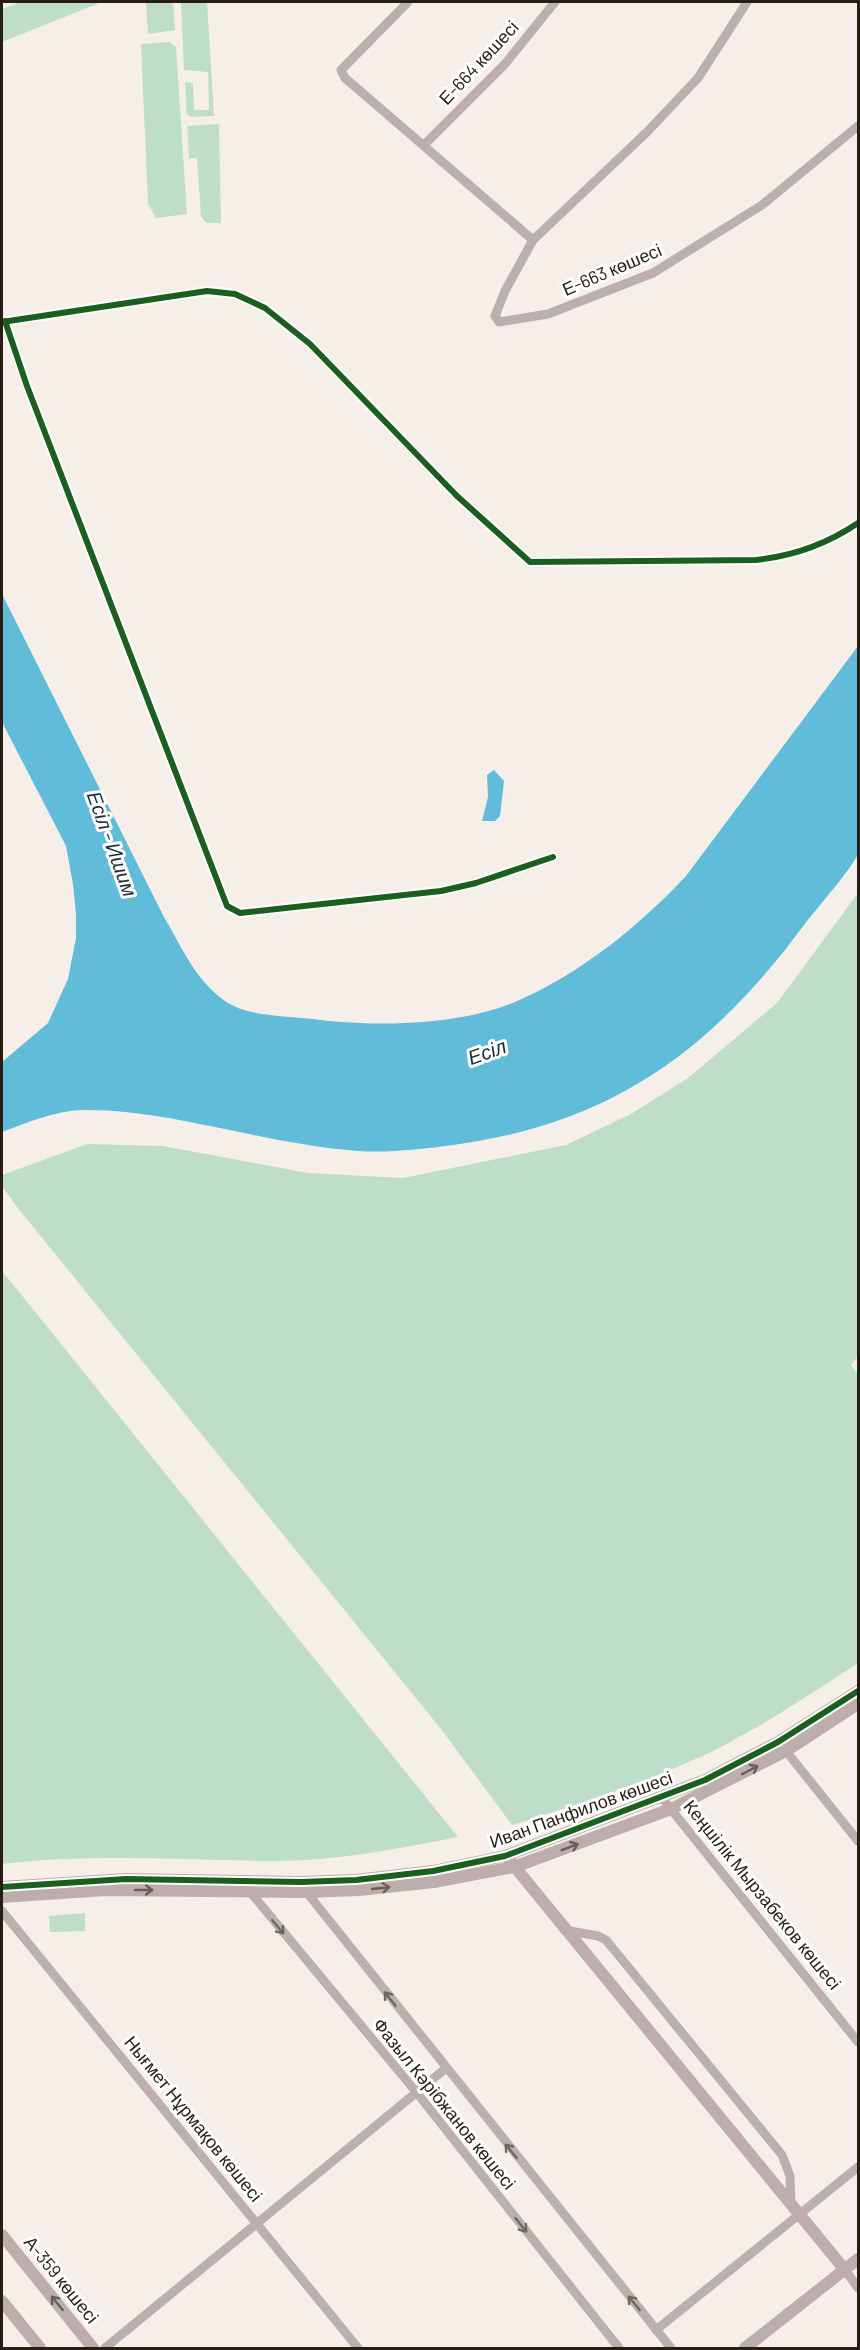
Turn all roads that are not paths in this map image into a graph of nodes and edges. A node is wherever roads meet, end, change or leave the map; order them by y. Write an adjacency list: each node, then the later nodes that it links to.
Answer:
1 (408, 2): 5 (street)
2 (555, 2): 5 (street, Е-664 көшесі)
3 (747, 2): 6 (street, Е-663 көшесі)
4 (858, 126): 6 (street, Е-663 көшесі)
5 (424, 145): 6 (street)
6 (534, 240)
7 (3, 322): 8 (street); 9 (street)
8 (858, 523)
9 (553, 857)
10 (858, 1691): 12 (street, Иван Панфилов көшесі)
11 (858, 1704): 12 (street, Иван Панфилов көшесі)
12 (782, 1746): 13 (street, Иван Панфилов көшесі); 14 (street, Иван Панфилов көшесі, one-way to 12); 15 (street)
13 (662, 1798): 14 (street, Кеңшілік Мырзабеков көшесі); 16 (street, Иван Панфилов көшесі)
14 (671, 1809): 17 (street, Иван Панфилов көшесі, one-way to 14); 24 (street, Кеңшілік Мырзабеков көшесі)
15 (858, 1841)
16 (506, 1856): 17 (street); 20 (street, Иван Панфилов көшесі)
17 (514, 1867): 20 (street, Иван Панфилов көшесі, one-way to 17); 23 (street)
18 (245, 1885): 19 (street, Иван Панфилов көшесі); 20 (street, Иван Панфилов көшесі); 21 (street, Иван Панфилов көшесі, one-way to 18); 26 (street, Фазыл Кәрібжанов көшесі, one-way to 26)
19 (2, 1887)
20 (303, 1887): 25 (street, one-way to 20)
21 (2, 1896)
22 (2, 1911): 29 (street, Нығмет Нұрмақов көшесі)
23 (564, 1930): 28 (street); 28 (street)
24 (858, 2042)
25 (445, 2069): 26 (street); 35 (street, one-way to 25)
26 (417, 2093): 29 (street); 40 (street, Фазыл Кәрібжанов көшесі, one-way to 40)
27 (858, 2167): 28 (street)
28 (794, 2211): 32 (street); 35 (street)
29 (258, 2225): 38 (street); 39 (street, Нығмет Нұрмақов көшесі)
30 (2, 2235): 37 (street, А-359 көшесі, one-way to 30)
31 (858, 2259): 32 (street)
32 (845, 2270): 33 (street); 42 (street)
33 (858, 2288)
34 (2, 2301): 36 (street)
35 (656, 2330): 41 (street)
36 (40, 2349)
37 (93, 2349)
38 (105, 2349)
39 (358, 2349)
40 (619, 2349)
41 (671, 2349)
42 (745, 2349)

